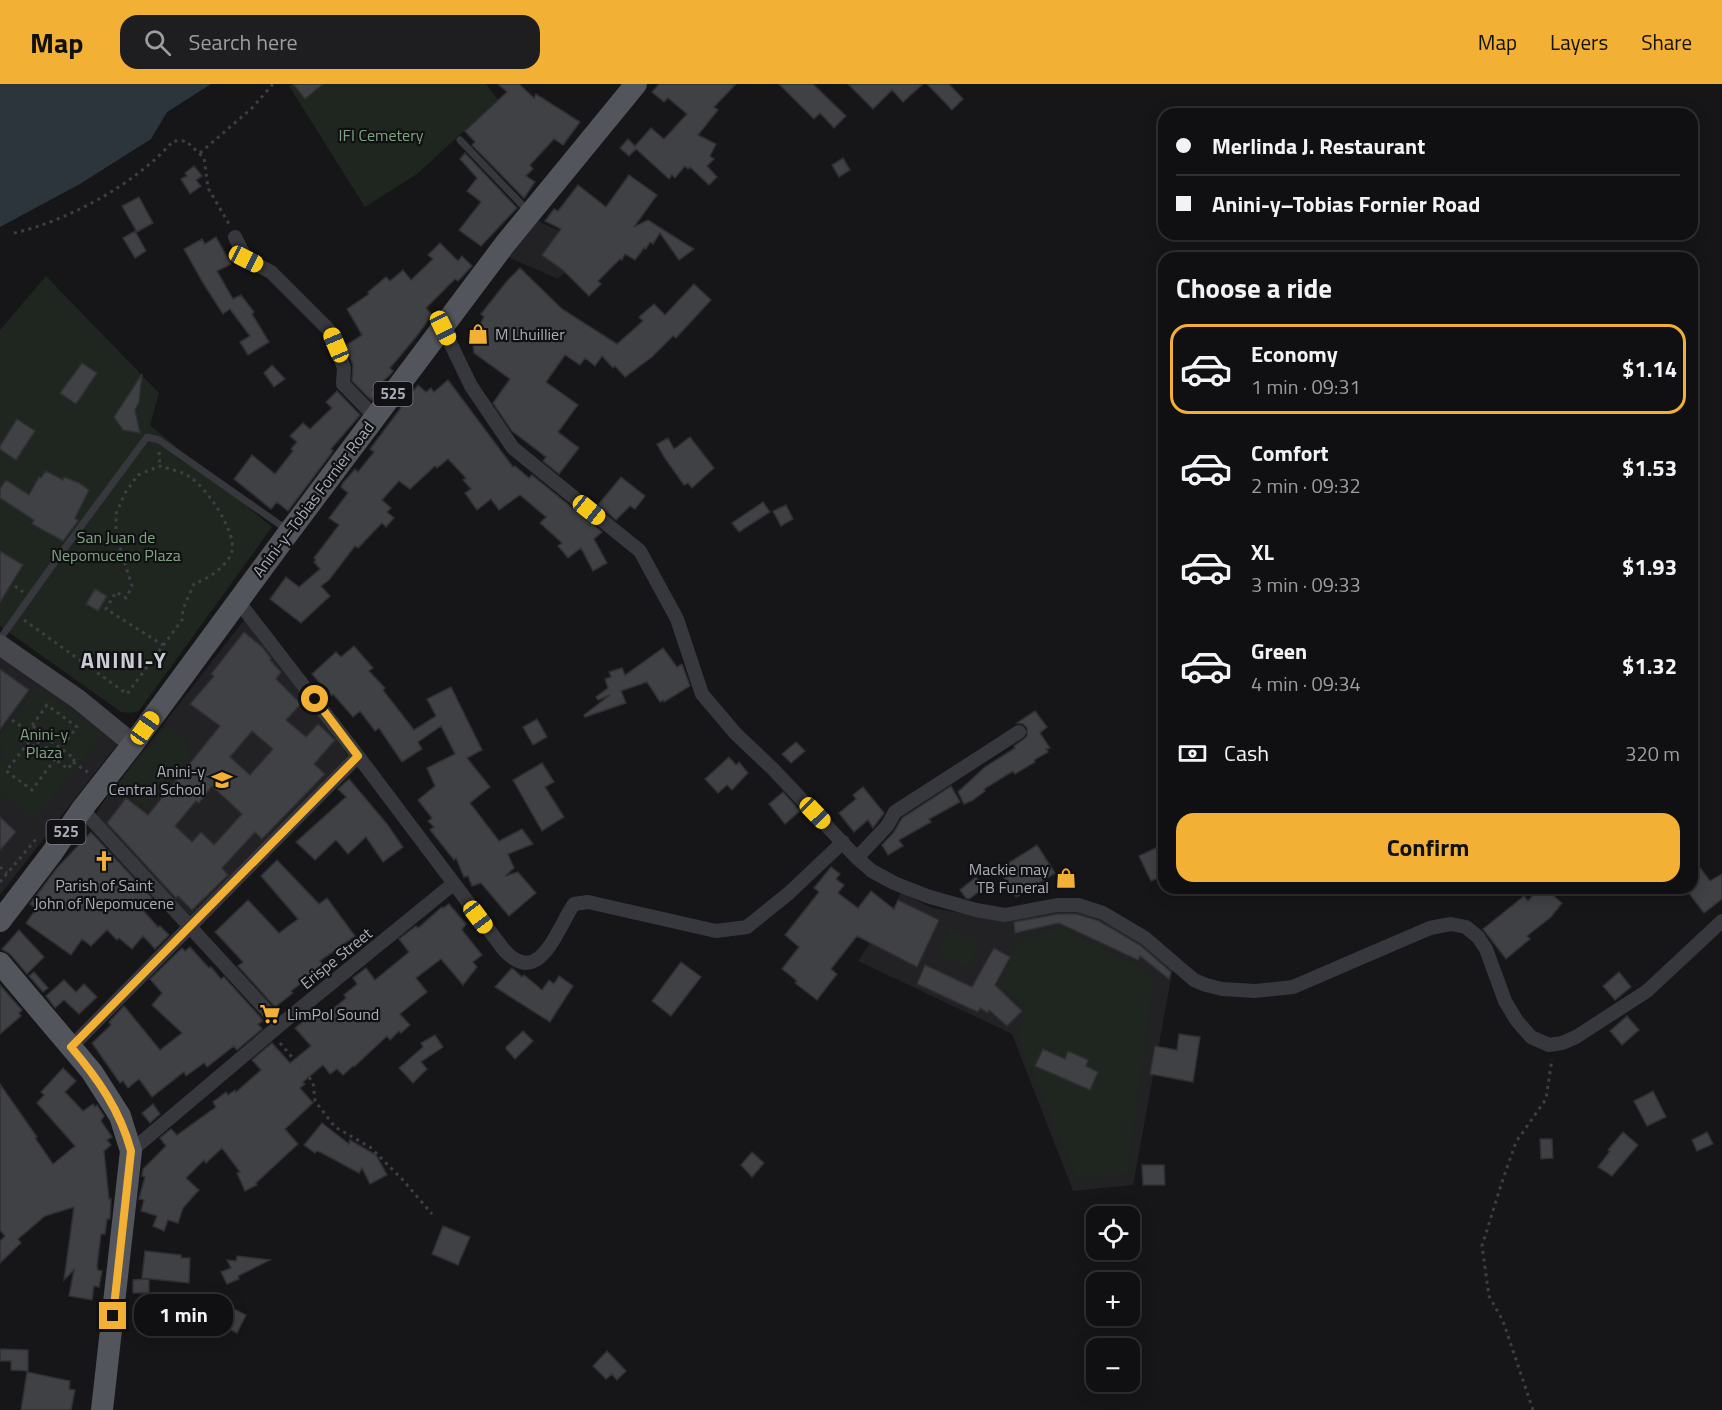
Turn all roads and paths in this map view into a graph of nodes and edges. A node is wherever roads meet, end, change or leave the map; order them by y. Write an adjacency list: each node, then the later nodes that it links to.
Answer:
1 (273, 84): 4 (path)
2 (636, 84): 5 (main road, Anini-y–Tobias Fornier Road / 525)
3 (460, 140): 5 (lane)
4 (200, 153): 6 (path); 7 (path)
5 (530, 213): 8 (main road, Anini-y–Tobias Fornier Road / 525)
6 (14, 233)
7 (235, 237): 9 (street)
8 (443, 328): 9 (main road, Anini-y–Tobias Fornier Road / 525); 29 (street)
9 (375, 417): 10 (main road, Anini-y–Tobias Fornier Road / 525)
10 (289, 532): 11 (main road, Anini-y–Tobias Fornier Road / 525); 12 (lane)
11 (238, 601): 22 (main road, Anini-y–Tobias Fornier Road / 525); 25 (street)
12 (18, 616): 13 (lane); 15 (path)
13 (0, 639)
14 (0, 645): 22 (street)
15 (163, 645): 15 (path)
16 (12, 720): 18 (path)
17 (33, 726): 18 (path); 20 (path); 24 (path)
18 (28, 732): 21 (path)
19 (1019, 732): 30 (street)
20 (40, 740): 21 (path); 23 (path)
21 (29, 742): 26 (path)
22 (133, 744): 27 (main road, Anini-y–Tobias Fornier Road / 525)
23 (48, 746): 24 (path); 26 (path)
24 (61, 748): 26 (path)
25 (358, 756): 34 (street); 37 (street)
26 (55, 759)
27 (82, 809): 35 (main road, Anini-y–Tobias Fornier Road / 525); 37 (street)
28 (37, 838): 32 (path)
29 (843, 842): 30 (street); 34 (street)
30 (857, 858): 40 (street)
31 (0, 867): 32 (path)
32 (7, 873): 33 (path)
33 (0, 882)
34 (453, 884): 39 (street, Erispe Street)
35 (0, 921)
36 (1722, 921): 40 (street)
37 (189, 927): 39 (street); 41 (street)
38 (0, 963): 41 (main road)
39 (275, 1029): 42 (street, Erispe Street); 43 (path)
40 (1549, 1045): 45 (path)
41 (71, 1047): 42 (main road)
42 (131, 1151): 44 (main road)
43 (432, 1214)
44 (102, 1410)
45 (1533, 1410)

